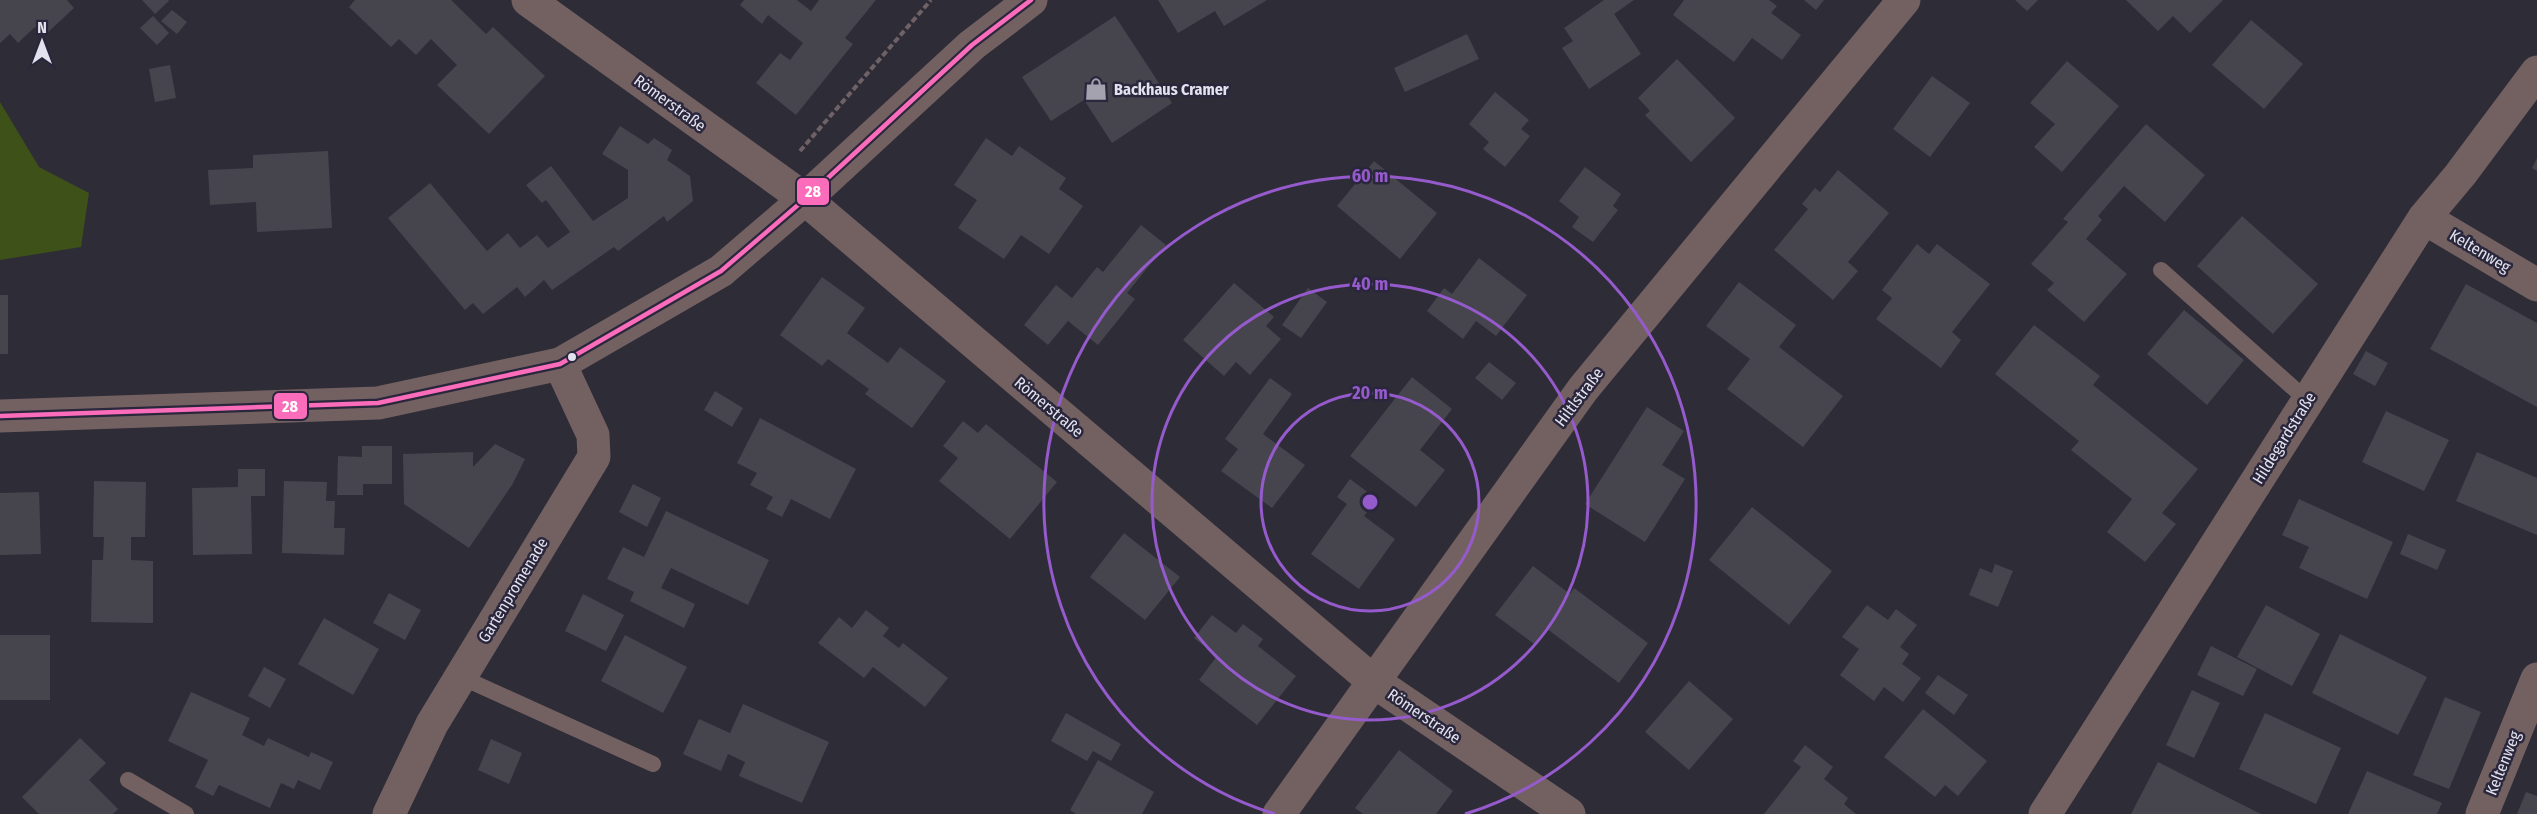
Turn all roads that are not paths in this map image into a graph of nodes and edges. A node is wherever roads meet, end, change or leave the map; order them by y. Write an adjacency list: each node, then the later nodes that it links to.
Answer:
1 (528, 0): 5 (street, Römerstraße)
2 (1031, 0): 5 (street)
3 (1904, 0): 14 (street, Hiltlstraße)
4 (2537, 72): 6 (street, Hildegardstraße)
5 (805, 199): 9 (street); 14 (street, Römerstraße)
6 (2424, 218): 8 (street, Keltenweg); 10 (street, Hildegardstraße)
7 (2161, 270): 10 (lane)
8 (2537, 285)
9 (560, 364): 11 (street); 12 (street, Gartenpromenade)
10 (2307, 401): 21 (street, Hildegardstraße)
11 (0, 416)
12 (461, 676): 15 (lane); 18 (street, Gartenpromenade)
13 (2537, 680): 22 (street, Keltenweg)
14 (1373, 681): 19 (street, Hiltlstraße); 20 (street, Römerstraße)
15 (653, 764)
16 (128, 780): 17 (lane)
17 (186, 814)
18 (389, 814)
19 (1279, 814)
20 (1569, 814)
21 (2045, 814)
22 (2482, 814)

